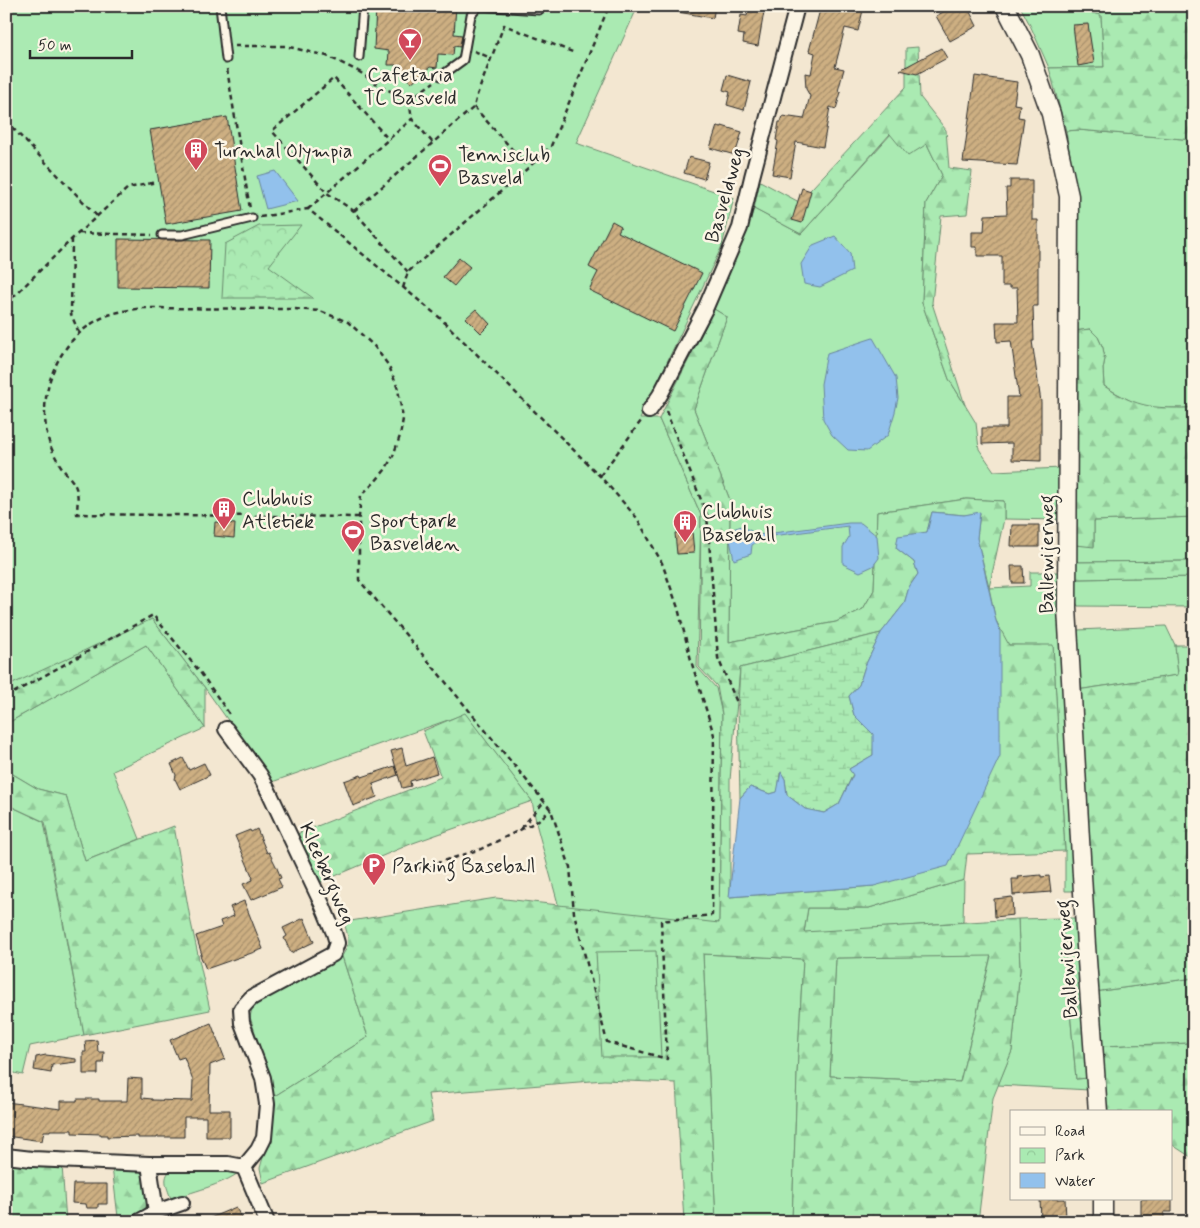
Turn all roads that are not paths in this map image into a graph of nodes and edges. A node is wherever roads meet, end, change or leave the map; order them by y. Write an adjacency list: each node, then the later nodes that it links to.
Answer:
1 (220, 6): 7 (lane)
2 (363, 6): 6 (lane)
3 (542, 6): 8 (lane)
4 (797, 6): 11 (street, Basveldweg)
5 (1005, 6): 13 (street, Ballewijerweg)
6 (359, 57)
7 (226, 59)
8 (441, 76)
9 (252, 218): 10 (lane)
10 (162, 235)
11 (649, 411)
12 (229, 724): 16 (street, Kleebergweg)
13 (1098, 1110)
14 (6, 1156): 15 (street)
15 (149, 1164): 16 (street); 19 (street)
16 (244, 1167): 21 (street)
17 (1103, 1200): 22 (street)
18 (182, 1203): 19 (street)
19 (156, 1212): 20 (street)
20 (138, 1222)
21 (267, 1222)
22 (1103, 1222)

